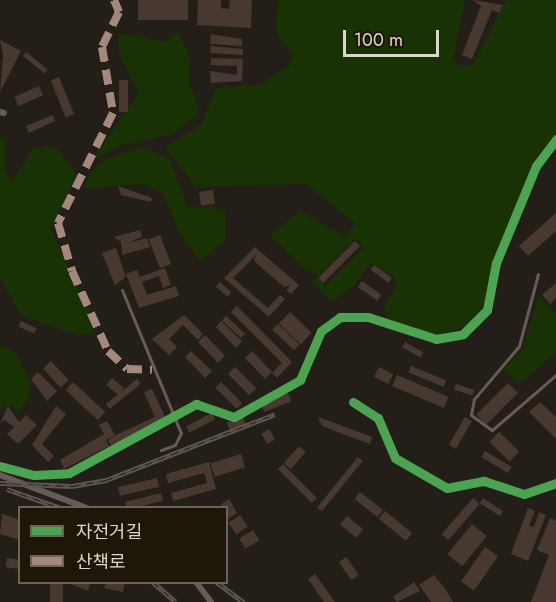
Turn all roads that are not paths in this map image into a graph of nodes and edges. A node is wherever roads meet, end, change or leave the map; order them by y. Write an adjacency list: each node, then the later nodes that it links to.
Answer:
1 (556, 139): 6 (street)
2 (538, 274): 4 (lane)
3 (122, 290): 6 (lane)
4 (556, 375)
5 (353, 402): 10 (street)
6 (172, 421): 7 (lane); 8 (street)
7 (161, 450)
8 (0, 466)
9 (0, 475): 11 (street)
10 (556, 483)
11 (84, 506)
12 (198, 584): 13 (street)
13 (211, 602)

